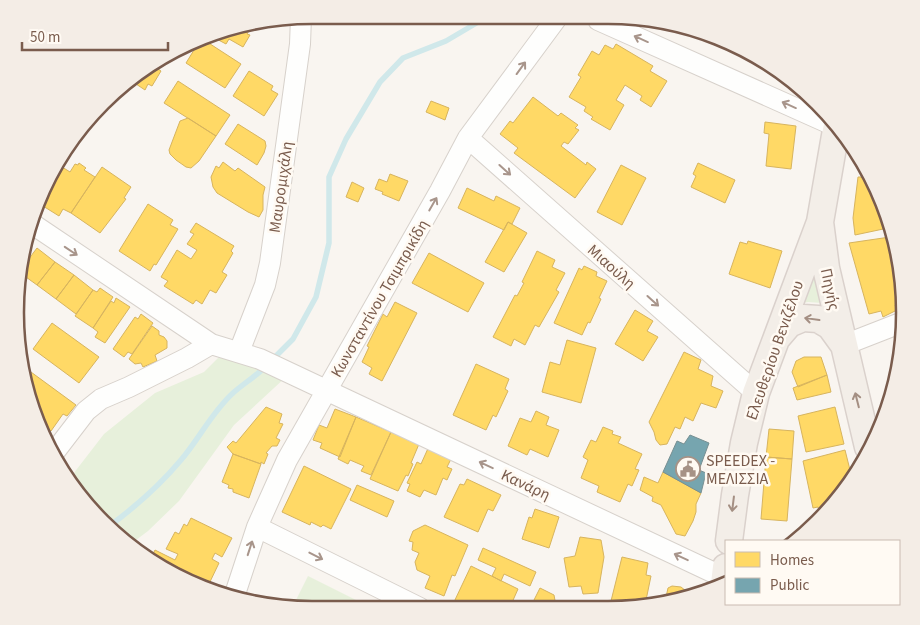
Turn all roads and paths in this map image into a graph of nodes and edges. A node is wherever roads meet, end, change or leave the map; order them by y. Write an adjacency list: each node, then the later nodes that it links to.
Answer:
1 (301, 24): 13 (street, Μαυρομιχάλη)
2 (552, 24): 6 (street, Κωνσταντίνου Τσιμπρικίδη, one-way to 2)
3 (607, 24): 4 (street, one-way to 3)
4 (824, 121)
5 (835, 135): 7 (main road, Πηγής)
6 (468, 138): 14 (street, Κωνσταντίνου Τσιμπρικίδη, one-way to 6); 15 (street, Μιαούλη, one-way to 15)
7 (820, 222): 10 (main road, Ελευθερίου Βενιζέλου); 12 (main road, Πηγής)
8 (37, 228): 11 (street, Κανάρη, one-way to 11)
9 (896, 325): 12 (street)
10 (776, 339): 12 (main road, one-way to 10); 15 (main road, Ελευθερίου Βενιζέλου)
11 (211, 344): 13 (street, Κανάρη); 17 (street)
12 (844, 345): 16 (main road, Πηγής, one-way to 12)
13 (239, 352): 14 (street, Κανάρη)
14 (326, 390): 18 (street, Κωνσταντίνου Τσιμπρικίδη); 20 (street, Κανάρη, one-way to 14)
15 (756, 393): 19 (main road, Ελευθερίου Βενιζέλου, one-way to 19)
16 (866, 440)
17 (58, 448)
18 (257, 526): 21 (street, Κωνσταντίνου Τσιμπρικίδη, one-way to 18); 22 (street, one-way to 22)
19 (729, 540)
20 (725, 576)
21 (236, 590)
22 (406, 601)

